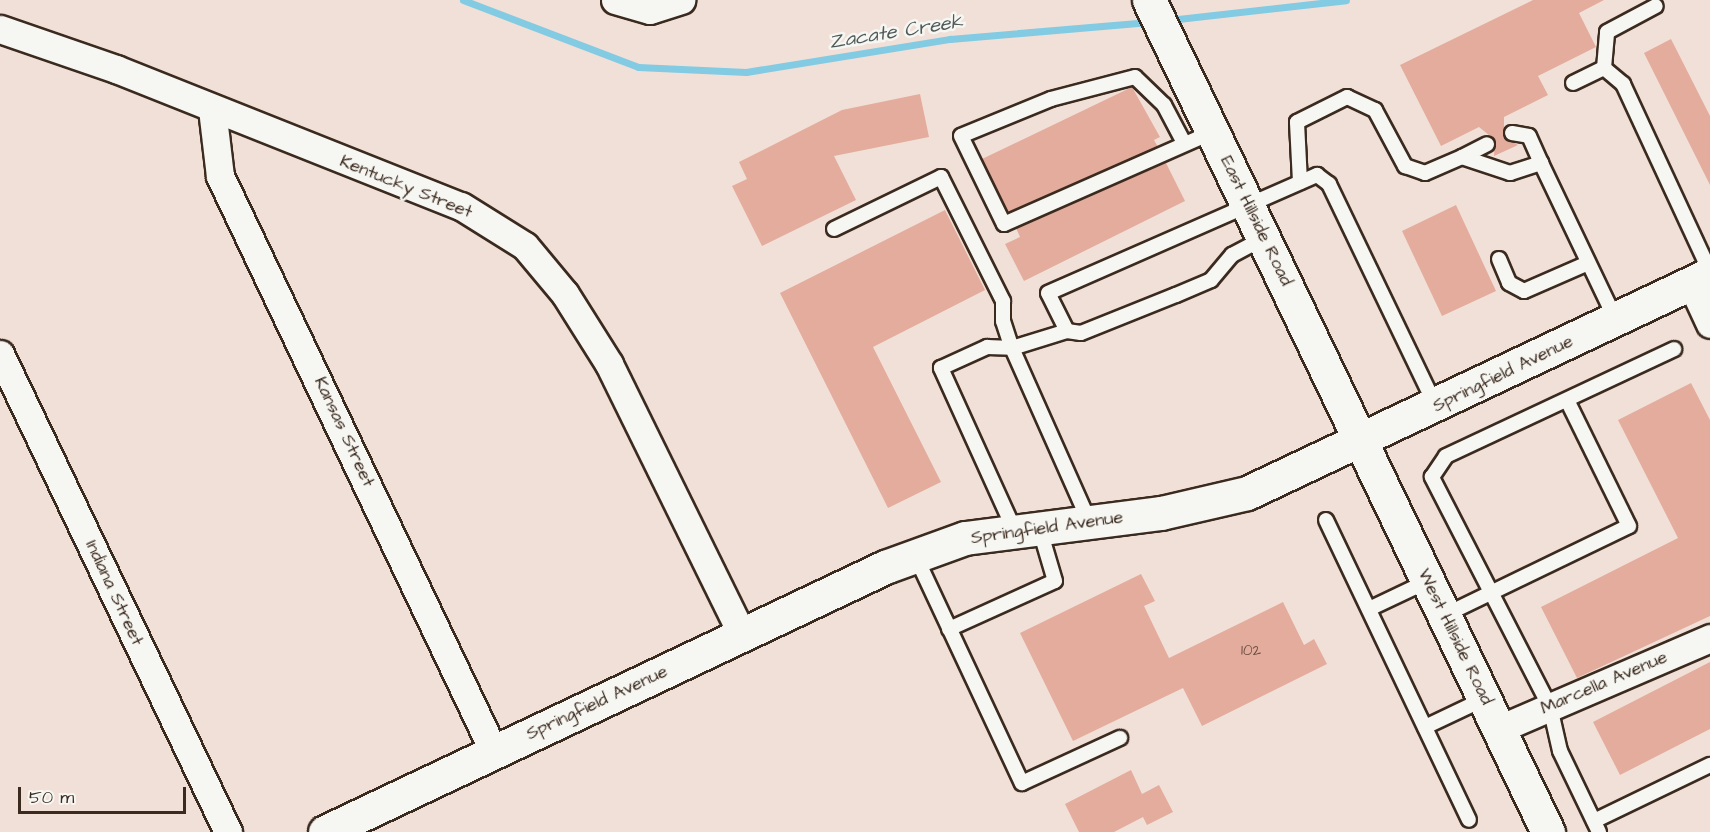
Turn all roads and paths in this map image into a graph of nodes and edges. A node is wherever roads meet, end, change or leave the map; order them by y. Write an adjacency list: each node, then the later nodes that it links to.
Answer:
1 (615, 0): 2 (street)
2 (681, 0)
3 (1149, 0): 10 (main road, East Hillside Road)
4 (1656, 6): 6 (lane)
5 (0, 29): 8 (street, Kentucky Street)
6 (1604, 68): 7 (lane); 20 (lane)
7 (1574, 83)
8 (212, 109): 39 (street, Kentucky Street); 46 (street, Kansas Street)
9 (1512, 133): 13 (lane)
10 (1198, 136): 10 (lane); 15 (main road, East Hillside Road)
11 (1487, 144): 12 (lane)
12 (1462, 157): 13 (lane); 14 (lane)
13 (1541, 163): 19 (lane)
14 (1300, 182): 15 (lane); 28 (lane)
15 (1248, 206): 17 (main road, East Hillside Road); 23 (lane)
16 (834, 229): 24 (lane)
17 (1264, 238): 23 (lane); 29 (main road, East Hillside Road)
18 (1498, 259): 19 (lane)
19 (1588, 263): 21 (lane)
20 (1704, 276): 21 (main road, Springfield Avenue); 22 (street)
21 (1616, 320): 28 (main road, Springfield Avenue)
22 (1710, 324)
23 (1067, 331): 24 (lane)
24 (1012, 348): 31 (lane); 32 (lane)
25 (1674, 349): 27 (lane)
26 (0, 354): 50 (street, Indiana Street)
27 (1567, 400): 35 (lane); 35 (lane)
28 (1436, 406): 29 (main road, Springfield Avenue)
29 (1362, 442): 31 (main road, Springfield Avenue); 34 (main road, West Hillside Road)
30 (1326, 520): 36 (lane)
31 (1089, 521): 32 (main road, Springfield Avenue)
32 (1027, 528): 33 (main road, Springfield Avenue); 38 (lane)
33 (915, 555): 38 (lane); 39 (main road, Springfield Avenue)
34 (1428, 581): 36 (lane); 37 (main road, West Hillside Road)
35 (1491, 595): 37 (lane); 42 (lane)
36 (1369, 609): 43 (lane)
37 (1444, 615): 41 (main road, West Hillside Road)
38 (949, 630): 45 (lane)
39 (742, 634): 46 (main road, Springfield Avenue)
40 (1710, 638): 42 (street, Marcella Avenue)
41 (1484, 699): 43 (lane); 44 (main road, West Hillside Road)
42 (1550, 707): 44 (street, Marcella Avenue); 49 (lane)
43 (1425, 727): 48 (lane)
44 (1499, 729): 52 (main road, West Hillside Road)
45 (1120, 738)
46 (494, 752): 51 (main road, Springfield Avenue)
47 (1710, 765): 49 (lane)
48 (1469, 820)
49 (1596, 827)
50 (228, 832)
51 (325, 832)
52 (1548, 832)

